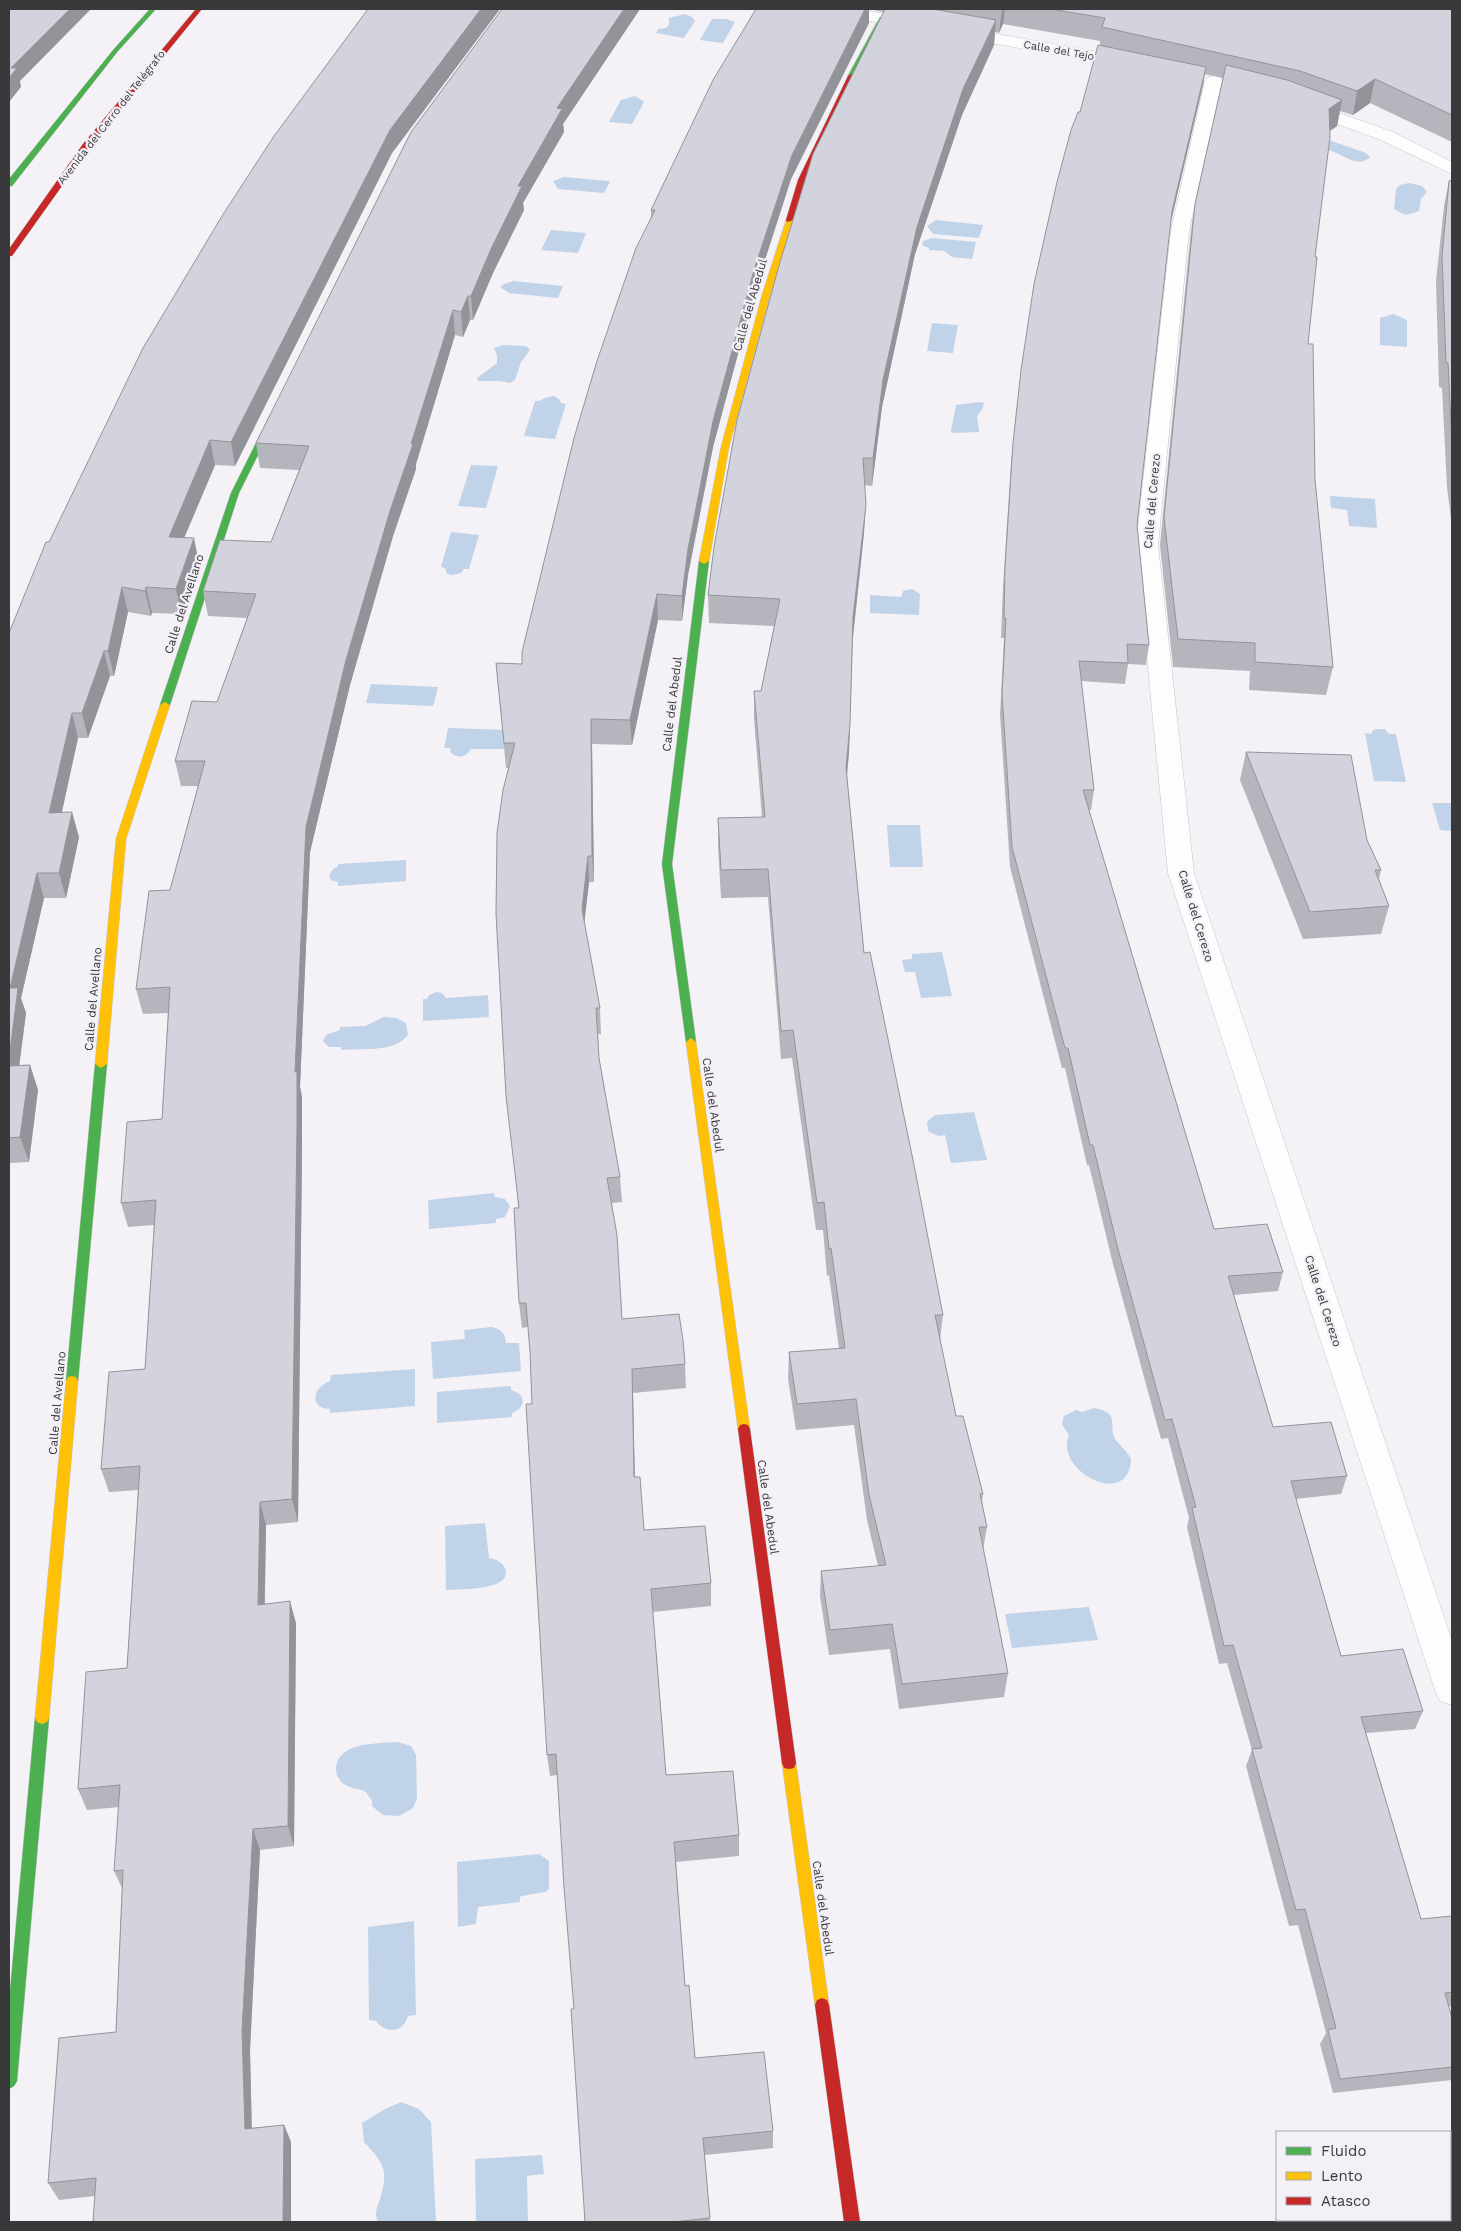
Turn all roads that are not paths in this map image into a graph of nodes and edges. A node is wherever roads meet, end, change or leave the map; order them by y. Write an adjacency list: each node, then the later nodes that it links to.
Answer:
1 (153, 9): 9 (street)
2 (199, 9): 10 (street, Avenida del Cerro del Telégrafo)
3 (830, 9): 4 (street, Calle del Tejo)
4 (882, 18): 5 (street, Calle del Tejo); 14 (street, Calle del Abedul)
5 (1149, 67)
6 (1214, 81): 12 (street, Calle del Cerezo)
7 (1289, 100): 8 (street)
8 (1452, 169)
9 (9, 184)
10 (9, 254)
11 (279, 404): 13 (street, Calle del Avellano)
12 (1452, 1690)
13 (9, 2081)
14 (852, 2222)

